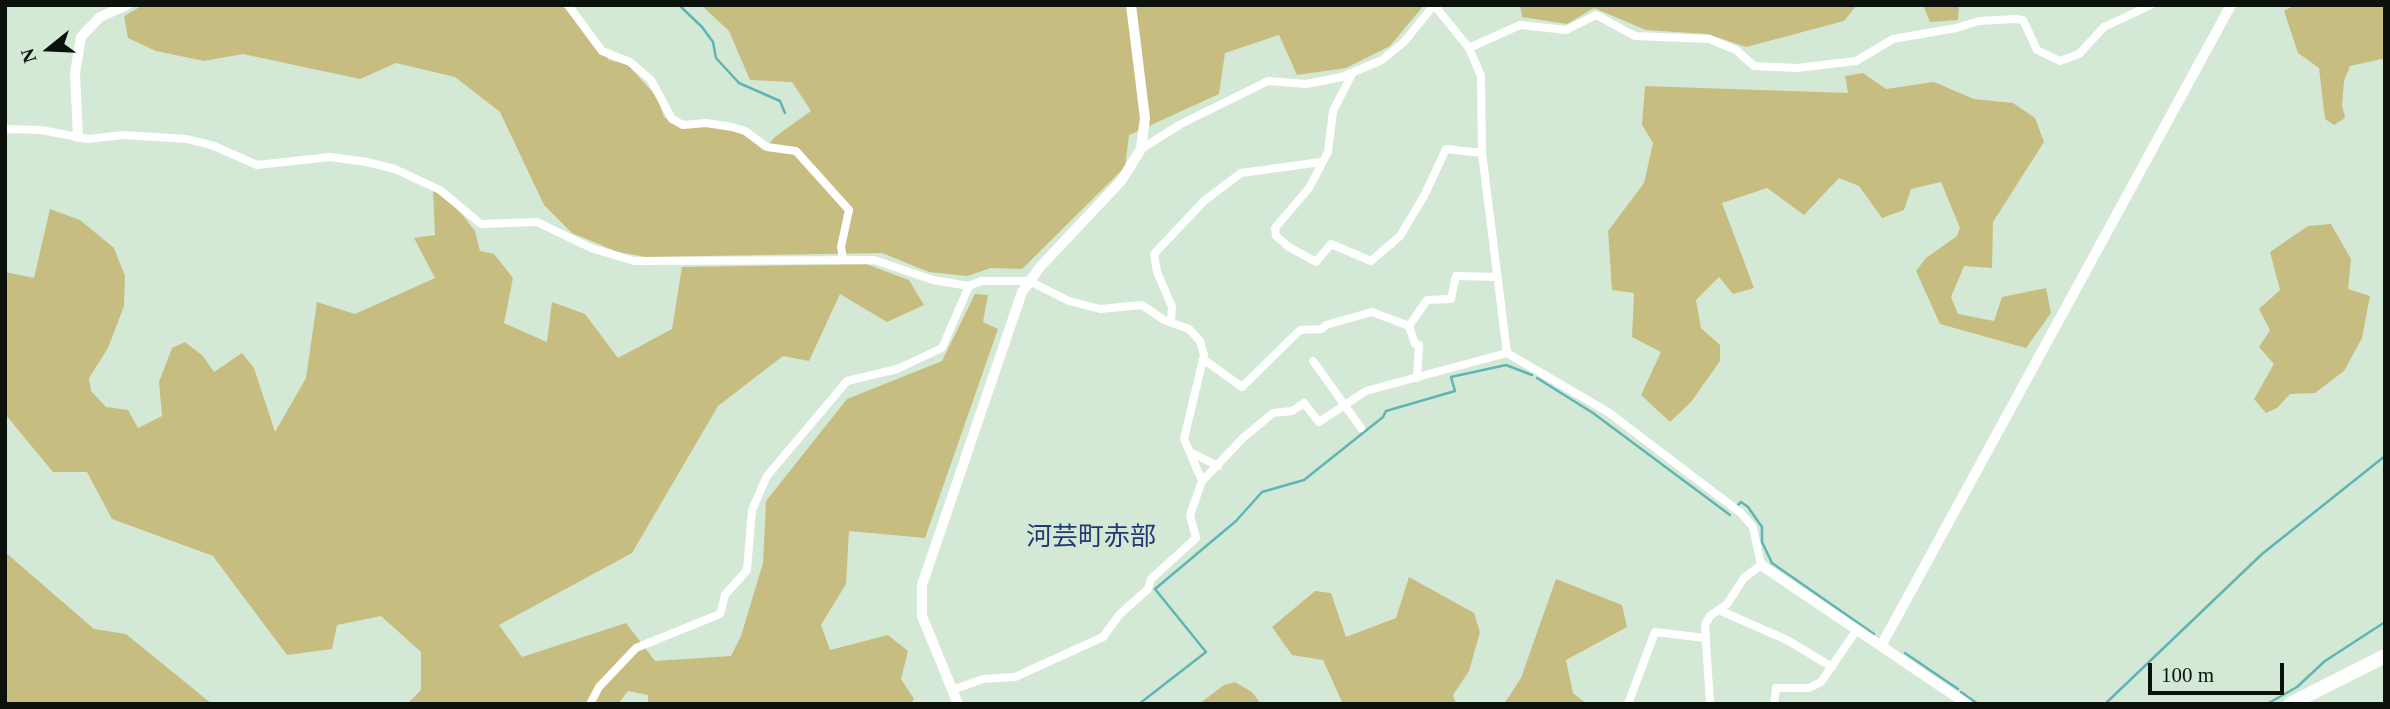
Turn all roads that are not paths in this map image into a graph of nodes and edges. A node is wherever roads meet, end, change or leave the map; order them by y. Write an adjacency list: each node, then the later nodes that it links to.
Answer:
1 (128, 5): 10 (street)
2 (568, 5): 14 (street)
3 (1131, 5): 11 (street)
4 (1434, 5): 7 (street); 8 (street)
5 (2151, 5): 7 (street)
6 (2231, 5): 33 (street)
7 (1469, 48): 12 (street)
8 (1352, 74): 11 (street); 13 (street)
9 (5, 129): 10 (street)
10 (78, 137): 14 (street)
11 (1141, 149): 16 (street)
12 (1482, 153): 13 (street); 15 (street)
13 (1321, 162): 18 (street)
14 (843, 258): 17 (street)
15 (1498, 276): 19 (street); 20 (street)
16 (1029, 281): 17 (street); 18 (street); 36 (street)
17 (969, 286): 38 (street)
18 (1171, 321): 21 (street)
19 (1409, 326): 21 (street); 23 (street)
20 (1507, 353): 23 (street); 29 (street)
21 (1203, 359): 26 (street)
22 (1313, 361): 24 (street)
23 (1417, 378): 24 (street)
24 (1345, 403): 25 (street); 27 (street)
25 (1362, 428)
26 (1189, 452): 27 (street); 28 (street)
27 (1218, 466): 28 (street)
28 (1202, 481): 36 (street)
29 (1761, 565): 30 (street); 31 (street)
30 (1721, 611): 32 (street); 35 (street)
31 (1856, 631): 33 (street); 35 (street)
32 (1705, 638): 40 (street); 41 (street)
33 (1881, 646): 43 (street)
34 (2385, 656): 37 (highway)
35 (1832, 667): 42 (street)
36 (952, 691): 39 (street)
37 (2298, 702)
38 (590, 704)
39 (958, 704)
40 (1628, 704)
41 (1710, 704)
42 (1774, 704)
43 (1967, 704)

